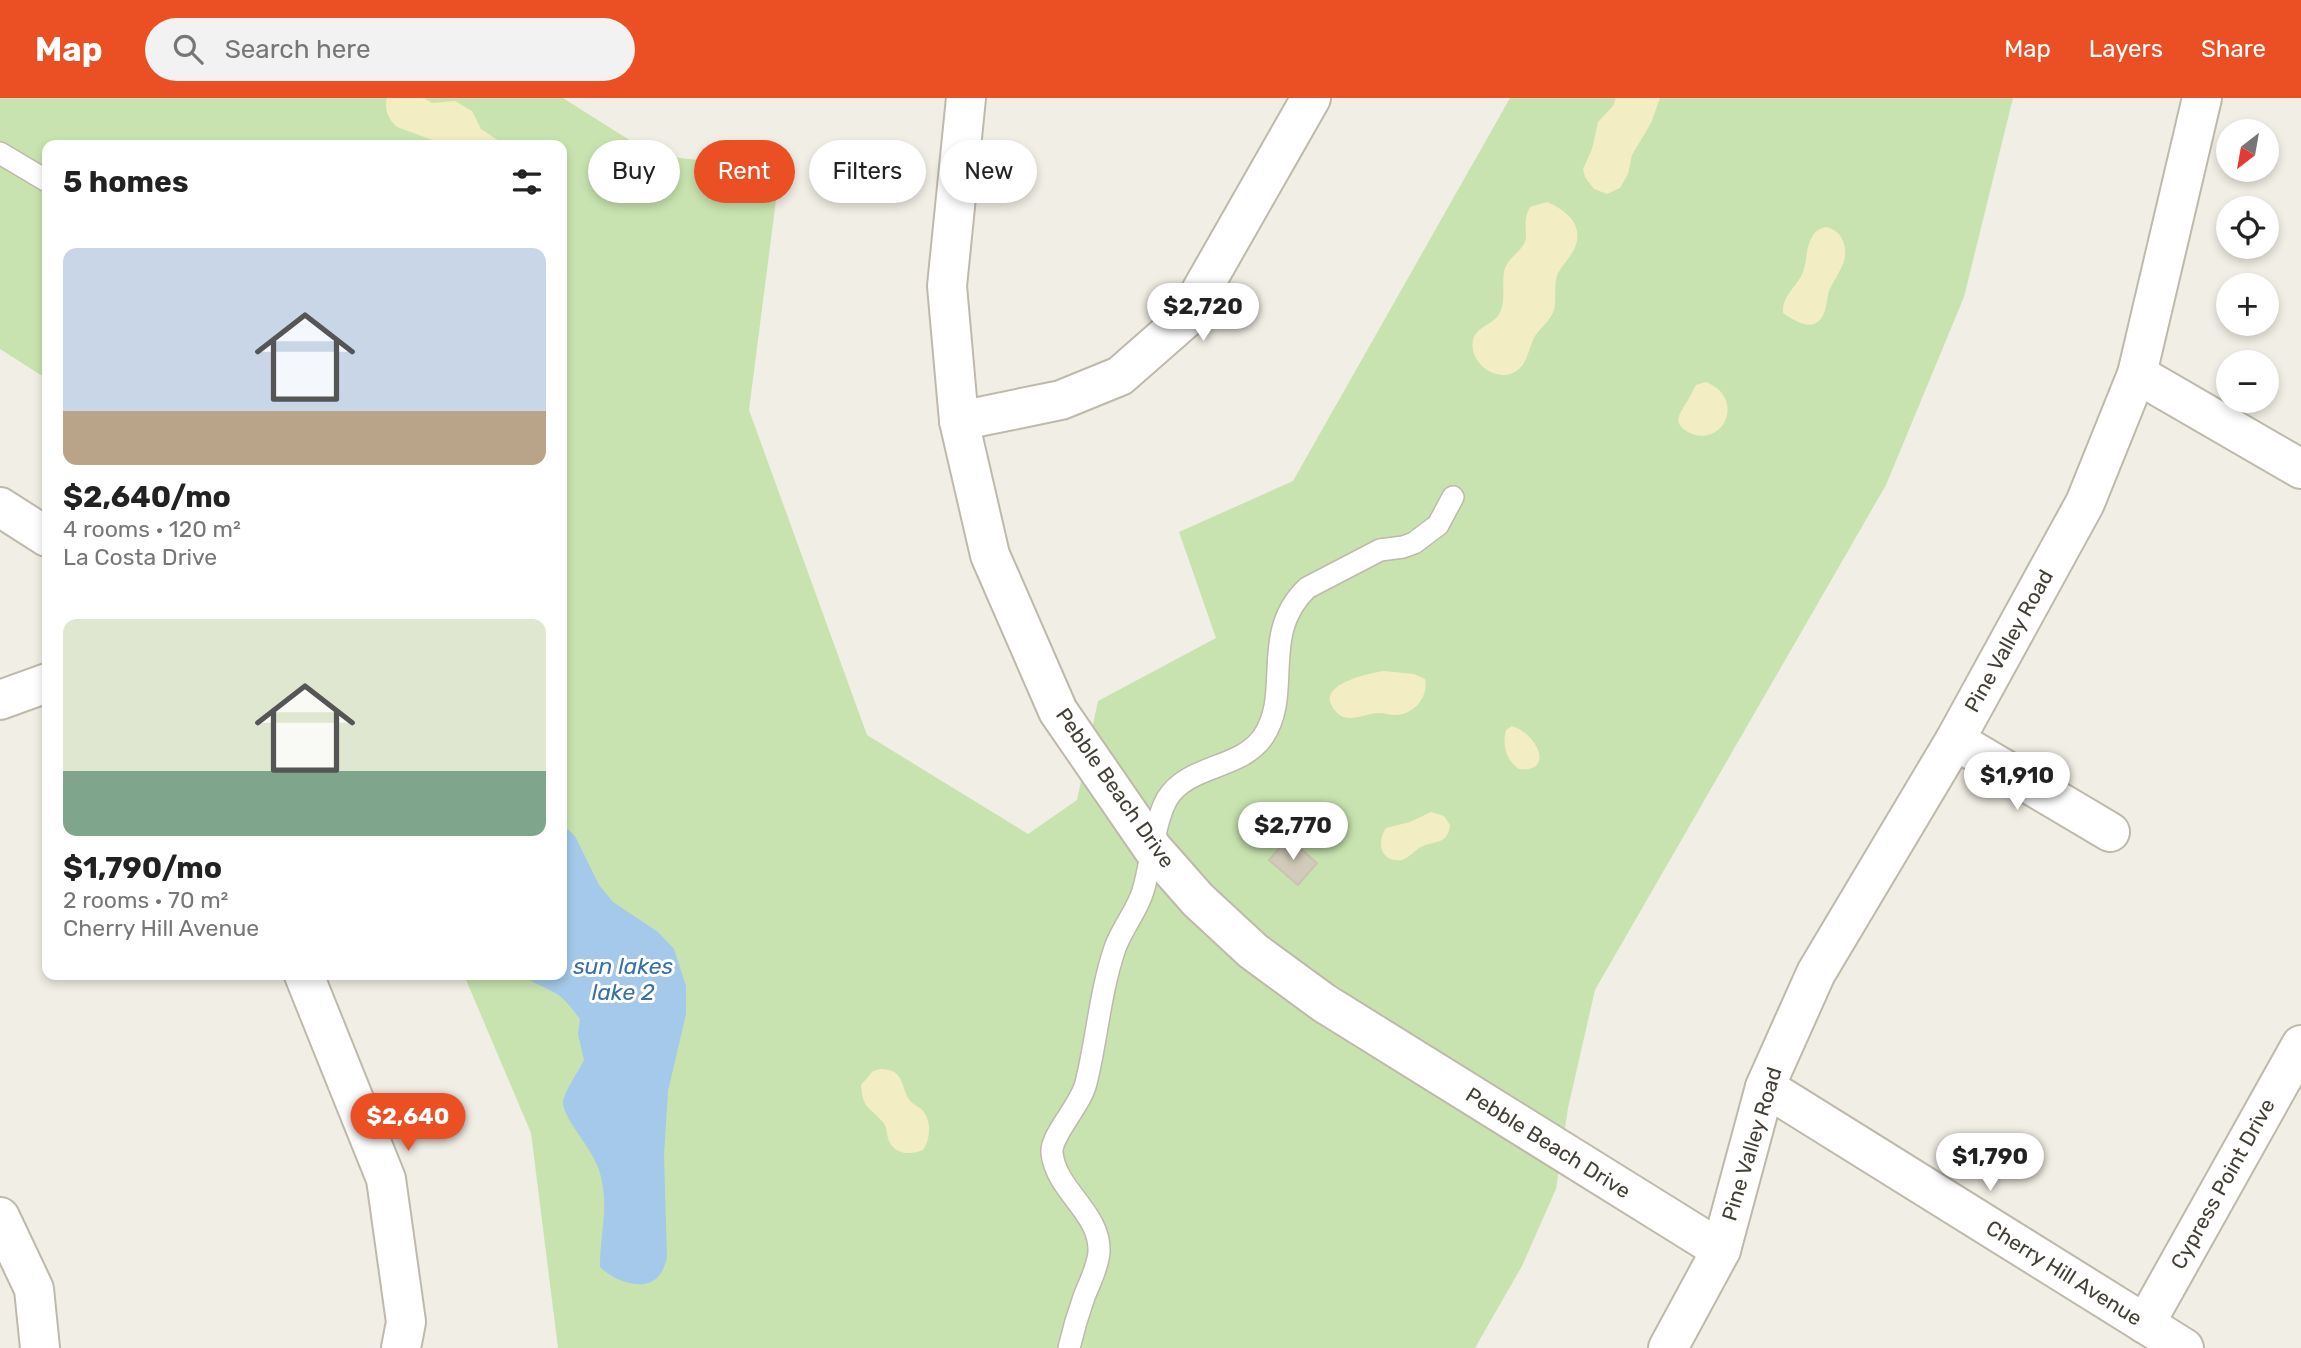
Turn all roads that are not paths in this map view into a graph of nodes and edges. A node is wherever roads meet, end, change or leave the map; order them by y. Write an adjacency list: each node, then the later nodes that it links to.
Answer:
1 (966, 98): 7 (street, Pebble Beach Drive)
2 (1311, 98): 7 (street)
3 (2202, 98): 6 (street, Pine Valley Road)
4 (0, 153): 5 (lane)
5 (40, 185)
6 (2137, 374): 8 (street); 14 (street, Pine Valley Road)
7 (960, 421): 16 (street, Pebble Beach Drive)
8 (2301, 469)
9 (1453, 497): 16 (lane)
10 (0, 507): 11 (street)
11 (42, 534)
12 (42, 685): 13 (street)
13 (0, 700)
14 (1955, 740): 15 (street); 19 (street, Pine Valley Road)
15 (2110, 832)
16 (1153, 849): 21 (street, Pebble Beach Drive); 25 (lane)
17 (306, 980): 24 (street)
18 (2301, 1045): 22 (street, Cypress Point Drive)
19 (1765, 1087): 21 (street, Pine Valley Road); 22 (street, Cherry Hill Avenue)
20 (0, 1217): 23 (street)
21 (1721, 1250): 26 (street, Pine Valley Road)
22 (2145, 1324): 27 (street, Cherry Hill Avenue)
23 (40, 1348)
24 (401, 1348)
25 (1069, 1348)
26 (1668, 1348)
27 (2184, 1348)

